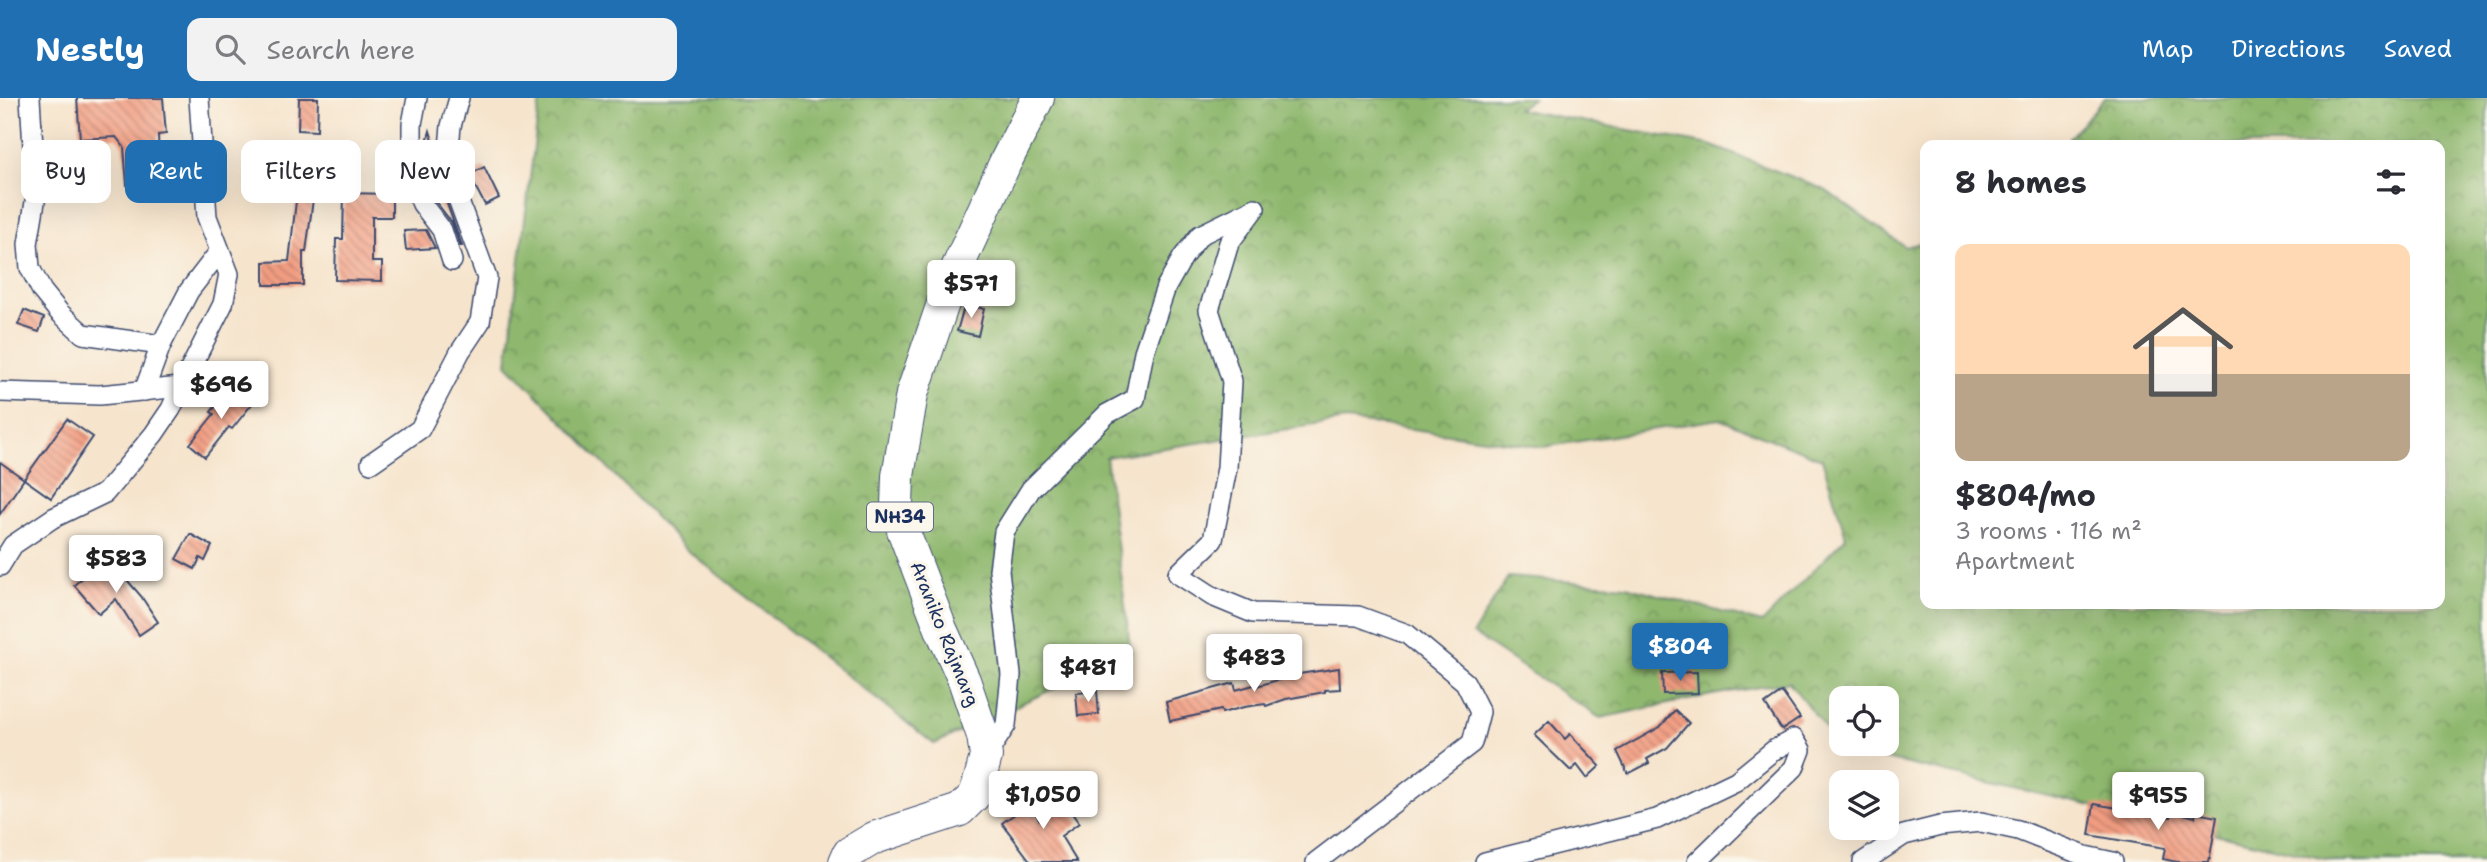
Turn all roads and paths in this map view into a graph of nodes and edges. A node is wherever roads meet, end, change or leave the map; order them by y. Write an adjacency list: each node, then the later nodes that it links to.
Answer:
1 (30, 98): 8 (street)
2 (199, 98): 6 (street)
3 (417, 98): 7 (street)
4 (459, 98): 12 (street)
5 (1038, 98): 14 (highway, Araniko Rajmarg / NH34)
6 (219, 252): 8 (street); 9 (street)
7 (452, 261)
8 (161, 345): 10 (street)
9 (181, 387): 10 (street); 13 (street)
10 (144, 391): 11 (street)
11 (0, 392)
12 (371, 463)
13 (0, 566)
14 (986, 757): 15 (highway, Araniko Rajmarg / NH34); 16 (street)
15 (845, 862)
16 (1316, 862)
17 (1485, 862): 18 (street)
18 (1697, 862)
19 (1863, 862): 20 (street)
20 (2113, 862)

